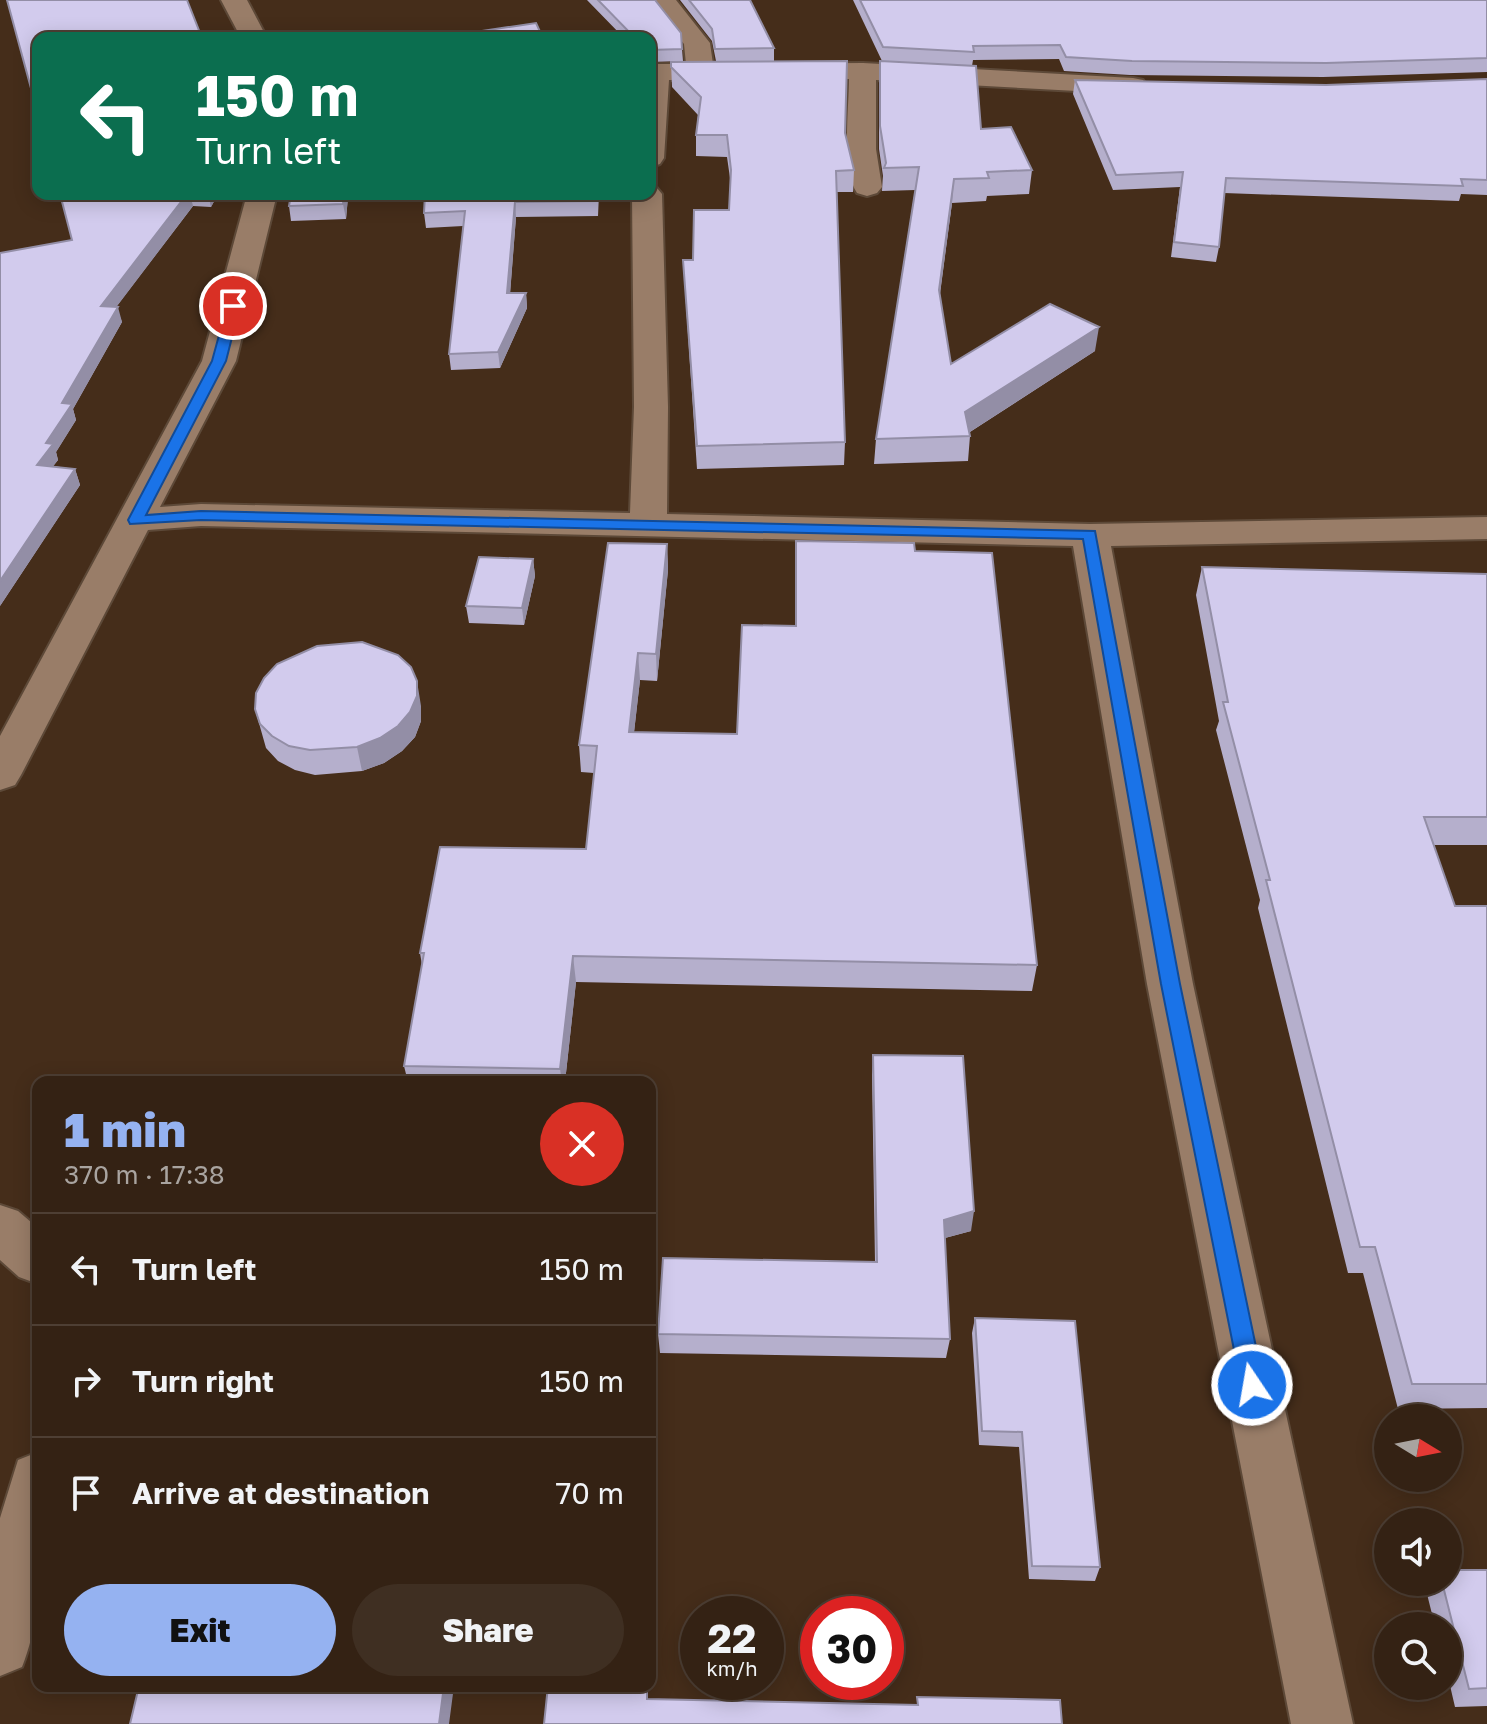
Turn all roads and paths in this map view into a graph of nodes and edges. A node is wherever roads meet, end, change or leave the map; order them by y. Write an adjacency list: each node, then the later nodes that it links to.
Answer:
1 (234, 0): 3 (street)
2 (663, 0): 6 (street)
3 (251, 32)
4 (863, 71): 6 (street); 7 (street); 8 (street)
5 (656, 72): 6 (street)
6 (701, 73)
7 (1159, 86)
8 (867, 187)
9 (260, 200): 11 (street)
10 (647, 200): 12 (street)
11 (135, 520): 12 (street); 15 (street)
12 (648, 527): 14 (street)
13 (1483, 532): 14 (street)
14 (1090, 535): 20 (street)
15 (0, 775)
16 (0, 1227): 17 (street)
17 (32, 1256)
18 (32, 1505): 19 (street)
19 (0, 1645)
20 (1322, 1724)

